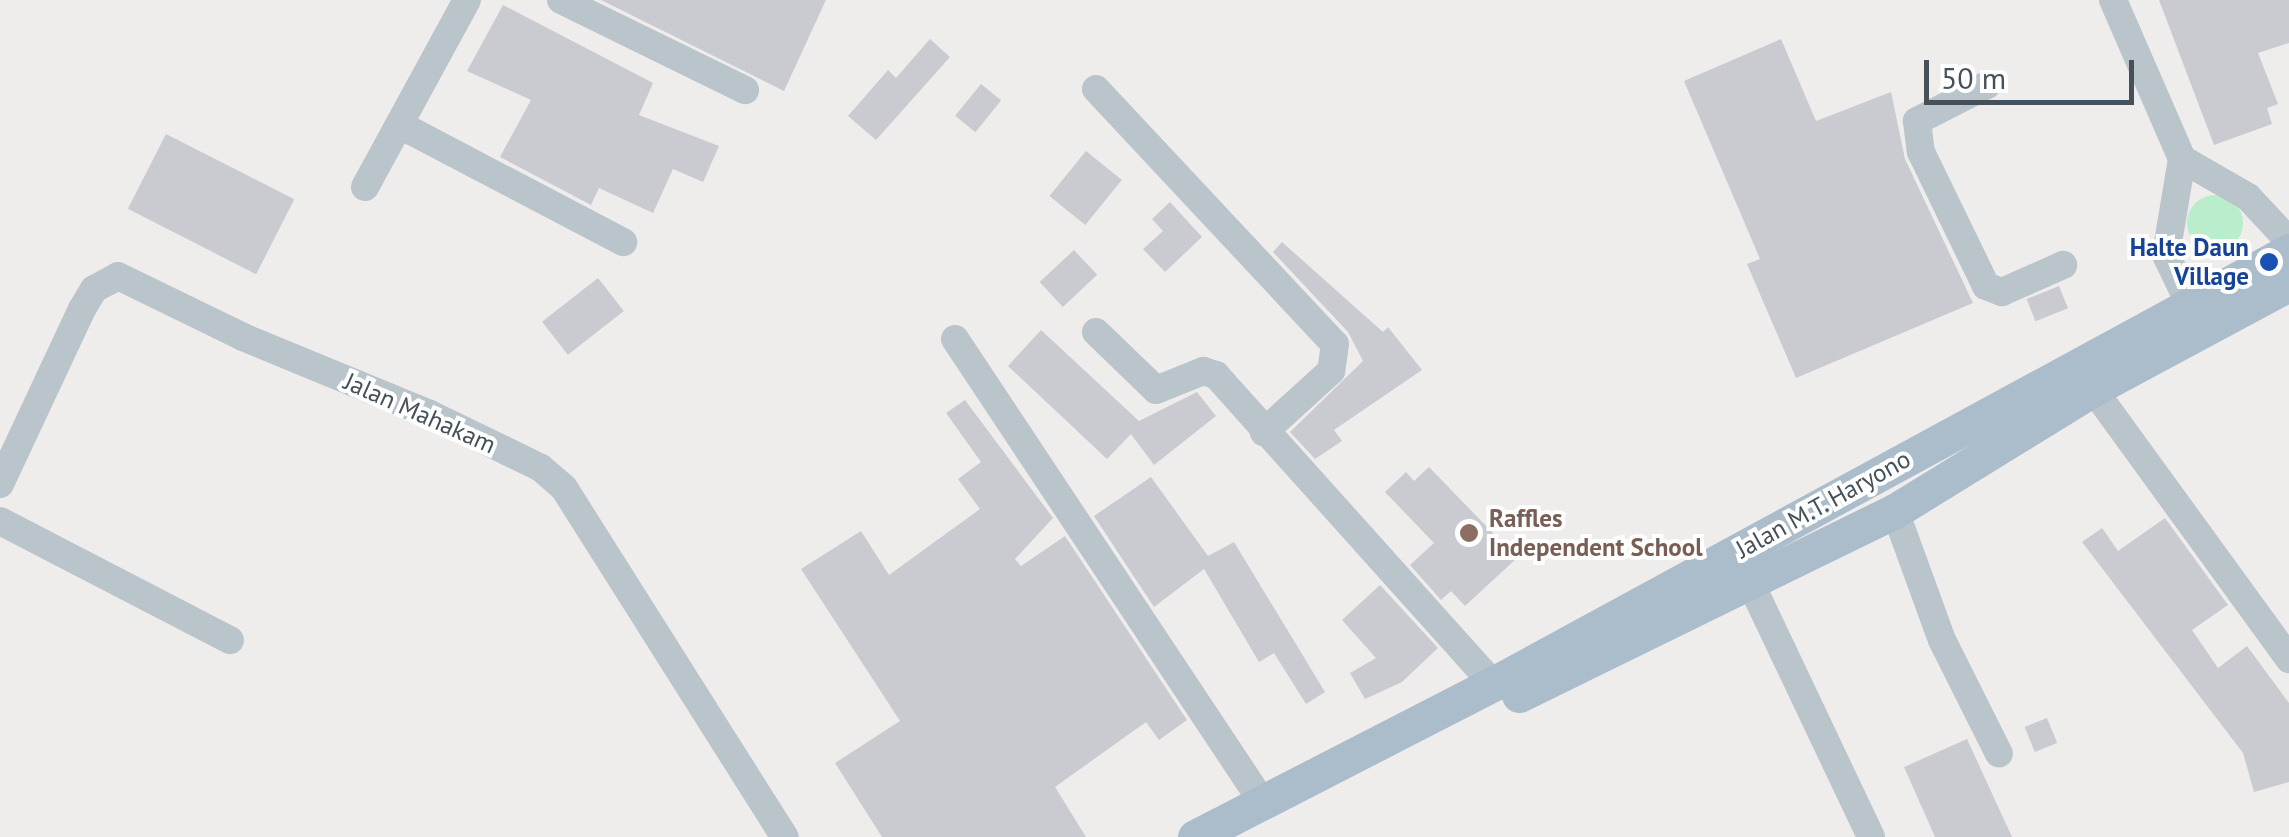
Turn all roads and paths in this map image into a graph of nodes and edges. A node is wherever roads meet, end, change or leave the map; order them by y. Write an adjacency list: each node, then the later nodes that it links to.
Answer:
1 (467, 0): 7 (street)
2 (561, 0): 6 (street)
3 (2113, 0): 8 (street)
4 (1986, 85): 13 (street)
5 (1096, 89): 19 (street)
6 (745, 90)
7 (402, 126): 9 (street); 11 (street)
8 (2182, 160): 10 (street); 15 (street)
9 (365, 187)
10 (2289, 241)
11 (624, 242)
12 (2289, 251): 15 (main road, Jalan M.T. Haryono)
13 (2063, 265)
14 (2289, 284): 15 (main road, Jalan M.T. Haryono)
15 (2196, 316): 18 (main road, Jalan M.T. Haryono); 26 (main road, Jalan M.T. Haryono)
16 (1096, 332): 19 (street)
17 (955, 339): 28 (street)
18 (2094, 389): 21 (main road, Jalan M.T. Haryono); 25 (street)
19 (1264, 432): 26 (street)
20 (0, 484): 29 (street, Jalan Mahakam)
21 (1896, 510): 23 (main road, Jalan M.T. Haryono); 27 (street)
22 (0, 521): 24 (street)
23 (1750, 582): 31 (main road, Jalan M.T. Haryono); 32 (street)
24 (230, 640)
25 (2289, 658)
26 (1492, 684): 28 (main road, Jalan M.T. Haryono)
27 (2000, 754)
28 (1261, 800): 30 (main road, Jalan M.T. Haryono)
29 (785, 837)
30 (1194, 837)
31 (1241, 837)
32 (1872, 837)

